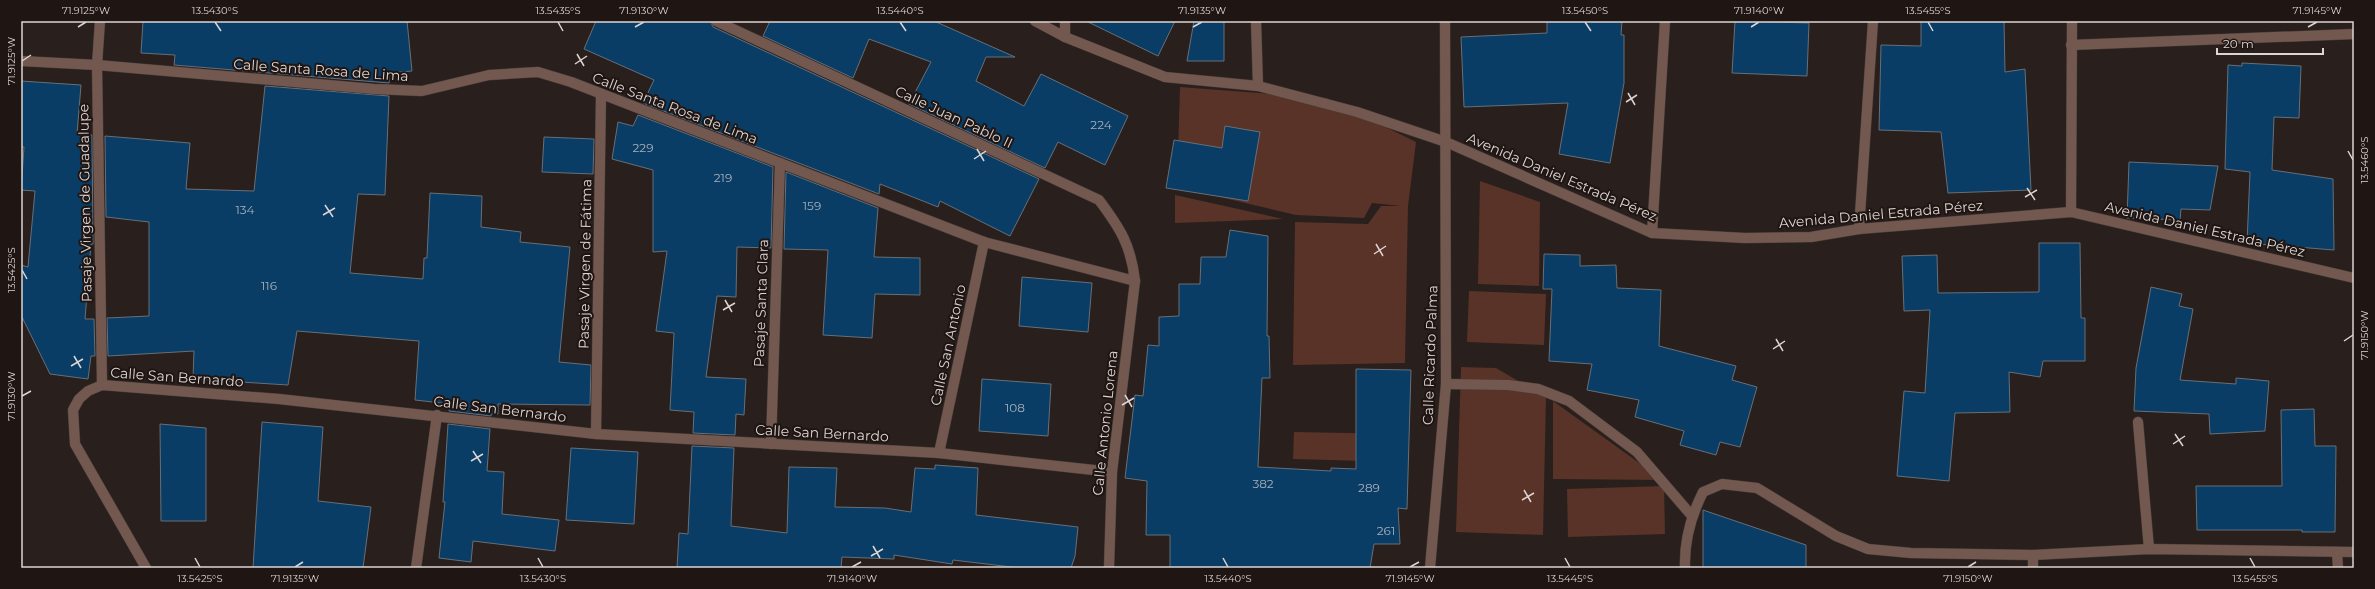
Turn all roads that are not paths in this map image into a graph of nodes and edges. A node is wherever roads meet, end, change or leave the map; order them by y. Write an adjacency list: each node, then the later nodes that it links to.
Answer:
1 (100, 21): 14 (street, Pasaje Virgen de Guadalupe)
2 (716, 21): 24 (street, Calle Juan Pablo II)
3 (1035, 21): 11 (street, Avenida Daniel Estrada Pérez)
4 (1065, 21): 11 (street)
5 (1256, 21): 15 (street)
6 (1445, 21): 17 (street, Calle Ricardo Palma)
7 (1665, 21): 21 (street)
8 (1873, 21): 20 (street)
9 (2072, 21): 12 (street)
10 (2354, 34): 12 (street)
11 (1065, 37): 15 (street, Avenida Daniel Estrada Pérez)
12 (2071, 45): 19 (street)
13 (21, 61): 14 (street, Calle Santa Rosa de Lima)
14 (97, 65): 16 (street, Calle Santa Rosa de Lima); 26 (street, Pasaje Virgen de Guadalupe)
15 (1258, 86): 17 (street, Avenida Daniel Estrada Pérez)
16 (601, 94): 18 (street, Calle Santa Rosa de Lima); 29 (street, Pasaje Virgen de Fátima)
17 (1446, 142): 21 (street, Avenida Daniel Estrada Pérez); 25 (street, Calle Ricardo Palma)
18 (780, 163): 22 (street, Calle Santa Rosa de Lima); 30 (street, Pasaje Santa Clara)
19 (2071, 212): 20 (street, Avenida Daniel Estrada Pérez); 23 (street, Avenida Daniel Estrada Pérez)
20 (1860, 228): 21 (street, Avenida Daniel Estrada Pérez)
21 (1652, 233)
22 (984, 242): 24 (street, Calle Santa Rosa de Lima); 31 (street, Calle San Antonio)
23 (2354, 278)
24 (1135, 281): 32 (street, Calle Antonio Lorena)
25 (1446, 384): 33 (street); 41 (street, Calle Ricardo Palma)
26 (102, 385): 27 (street, Calle San Bernardo); 38 (street, Calle San Bernardo)
27 (437, 415): 29 (street, Calle San Bernardo); 39 (street)
28 (2138, 422): 34 (street)
29 (596, 434): 30 (street, Calle San Bernardo)
30 (771, 444): 31 (street, Calle San Bernardo)
31 (939, 453): 32 (street, Calle San Bernardo)
32 (1112, 472): 40 (street, Calle Antonio Lorena)
33 (1692, 516): 37 (street); 42 (street)
34 (2149, 549): 36 (street); 37 (street)
35 (2354, 552): 36 (street)
36 (2337, 553): 44 (street)
37 (2033, 555): 43 (street)
38 (146, 568)
39 (416, 568)
40 (1109, 568)
41 (1430, 568)
42 (1685, 568)
43 (2033, 568)
44 (2338, 568)

